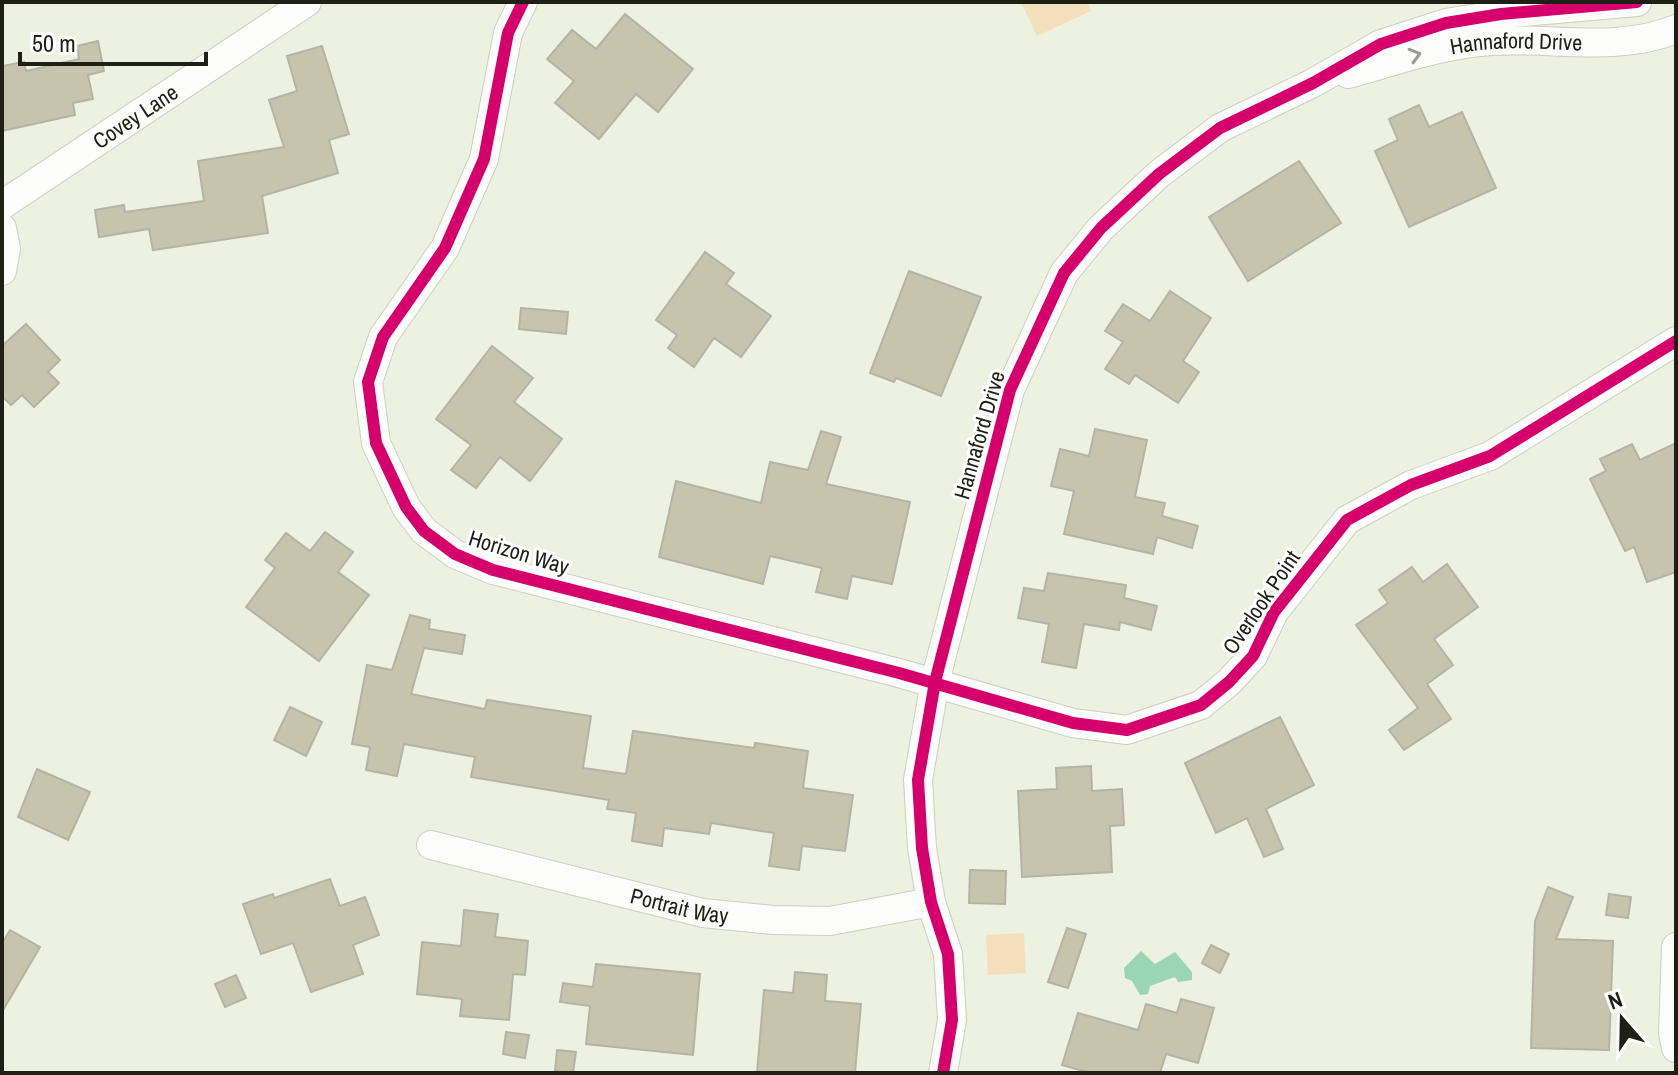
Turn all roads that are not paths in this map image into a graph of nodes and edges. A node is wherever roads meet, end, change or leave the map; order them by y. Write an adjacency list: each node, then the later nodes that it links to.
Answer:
1 (307, 2): 6 (street, Covey Lane)
2 (523, 2): 10 (street, Horizon Way)
3 (1637, 2): 5 (street, Hannaford Drive)
4 (1676, 29): 5 (street, Hannaford Drive, one-way to 4)
5 (1313, 83): 10 (street, Hannaford Drive)
6 (2, 205)
7 (2, 228): 8 (street)
8 (2, 271)
9 (1676, 341): 10 (street, Overlook Point)
10 (935, 682): 12 (street, Hannaford Drive)
11 (431, 845): 12 (street, Portrait Way)
12 (931, 902): 15 (street, Hannaford Drive)
13 (1676, 947): 14 (street)
14 (1676, 1048)
15 (943, 1073)

